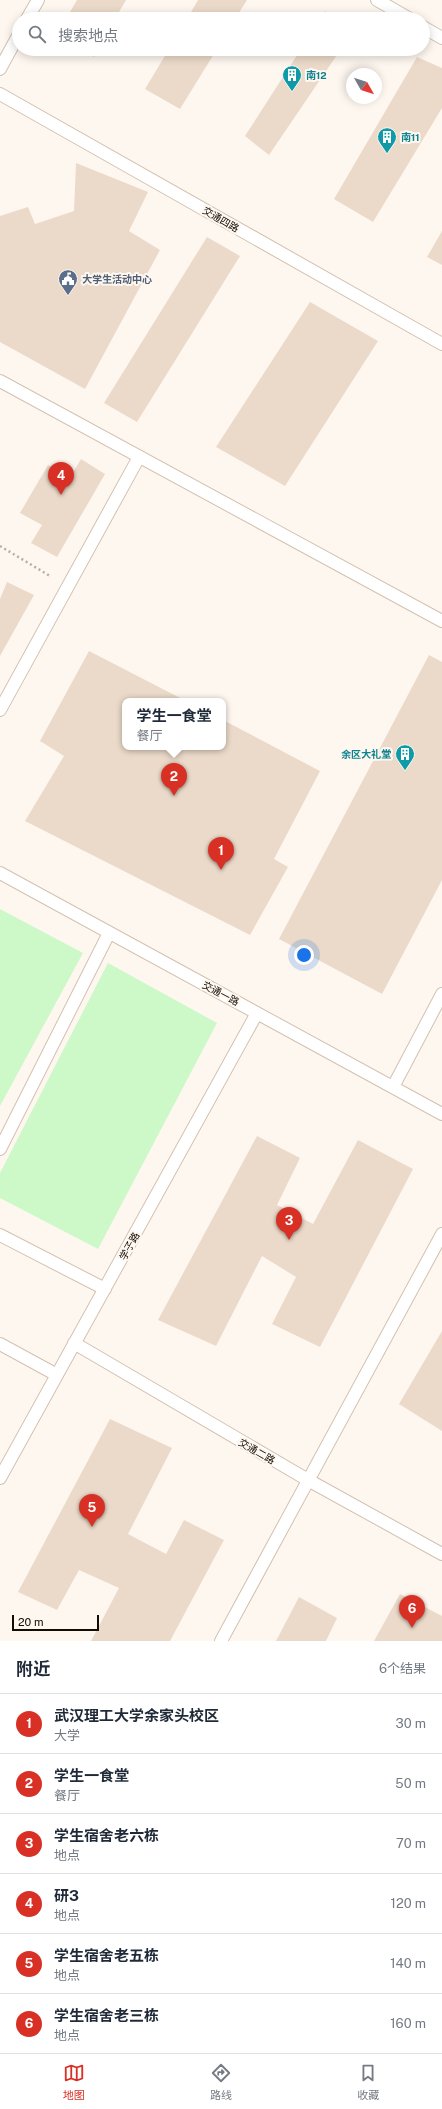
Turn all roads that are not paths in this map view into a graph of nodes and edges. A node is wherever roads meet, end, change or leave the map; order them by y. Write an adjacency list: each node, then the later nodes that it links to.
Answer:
1 (38, 0): 3 (lane)
2 (377, 0): 4 (lane)
3 (31, 12)
4 (398, 12)
5 (430, 31): 6 (lane)
6 (442, 38)
7 (12, 47): 8 (lane)
8 (0, 69)
9 (0, 94): 10 (lane, 交通四路)
10 (442, 344)
11 (0, 381): 12 (lane)
12 (139, 457): 13 (lane); 14 (lane)
13 (442, 621)
14 (0, 710)
15 (0, 873): 16 (lane, 交通一路)
16 (109, 933): 18 (lane, 交通一路); 21 (lane)
17 (442, 994): 19 (lane)
18 (257, 1013): 19 (lane, 交通一路); 24 (lane, 学子路)
19 (393, 1087): 20 (lane, 交通一路)
20 (442, 1114)
21 (0, 1149)
22 (442, 1234): 29 (lane)
23 (0, 1235): 24 (lane)
24 (105, 1289): 25 (lane, 学子路)
25 (74, 1343): 27 (lane, 学子路); 29 (lane, 交通二路)
26 (0, 1344): 27 (lane)
27 (57, 1375): 28 (lane, 学子路)
28 (0, 1478)
29 (308, 1480): 30 (lane, 交通二路); 31 (lane)
30 (442, 1554)
31 (221, 1641)

